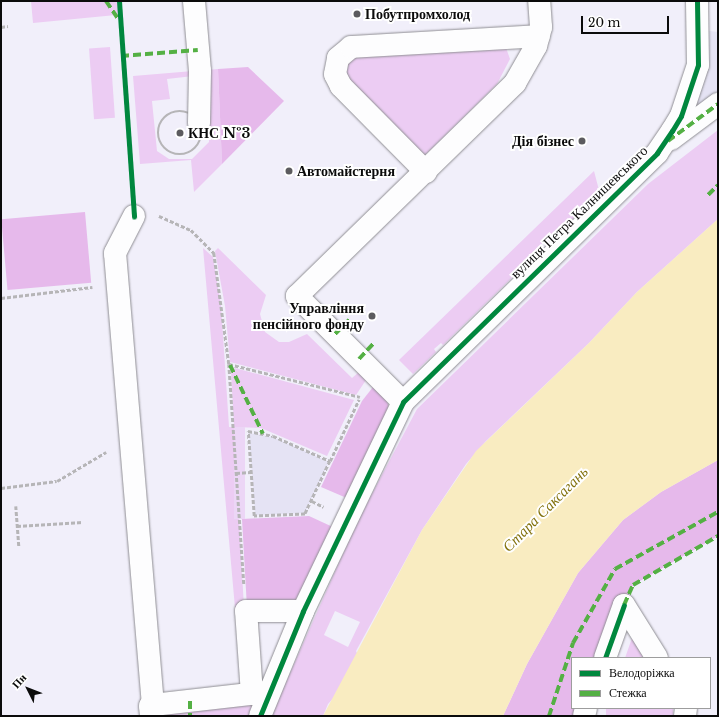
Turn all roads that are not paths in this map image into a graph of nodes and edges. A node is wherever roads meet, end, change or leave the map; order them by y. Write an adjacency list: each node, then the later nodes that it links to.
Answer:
1 (194, 1): 6 (street)
2 (539, 1): 4 (street)
3 (697, 1): 7 (street, вулиця Петра Калнишевського)
4 (539, 36): 8 (street); 8 (street)
5 (718, 104): 7 (street)
6 (200, 123)
7 (663, 144): 10 (street, вулиця Петра Калнишевського)
8 (426, 172): 10 (street)
9 (134, 216): 15 (street)
10 (403, 402): 11 (street, вулиця Петра Калнишевського)
11 (303, 611): 14 (street, вулиця Петра Калнишевського); 14 (street)
12 (605, 657): 13 (street)
13 (656, 657)
14 (260, 693): 15 (street); 16 (street, вулиця Петра Калнишевського)
15 (152, 711)
16 (260, 716)

